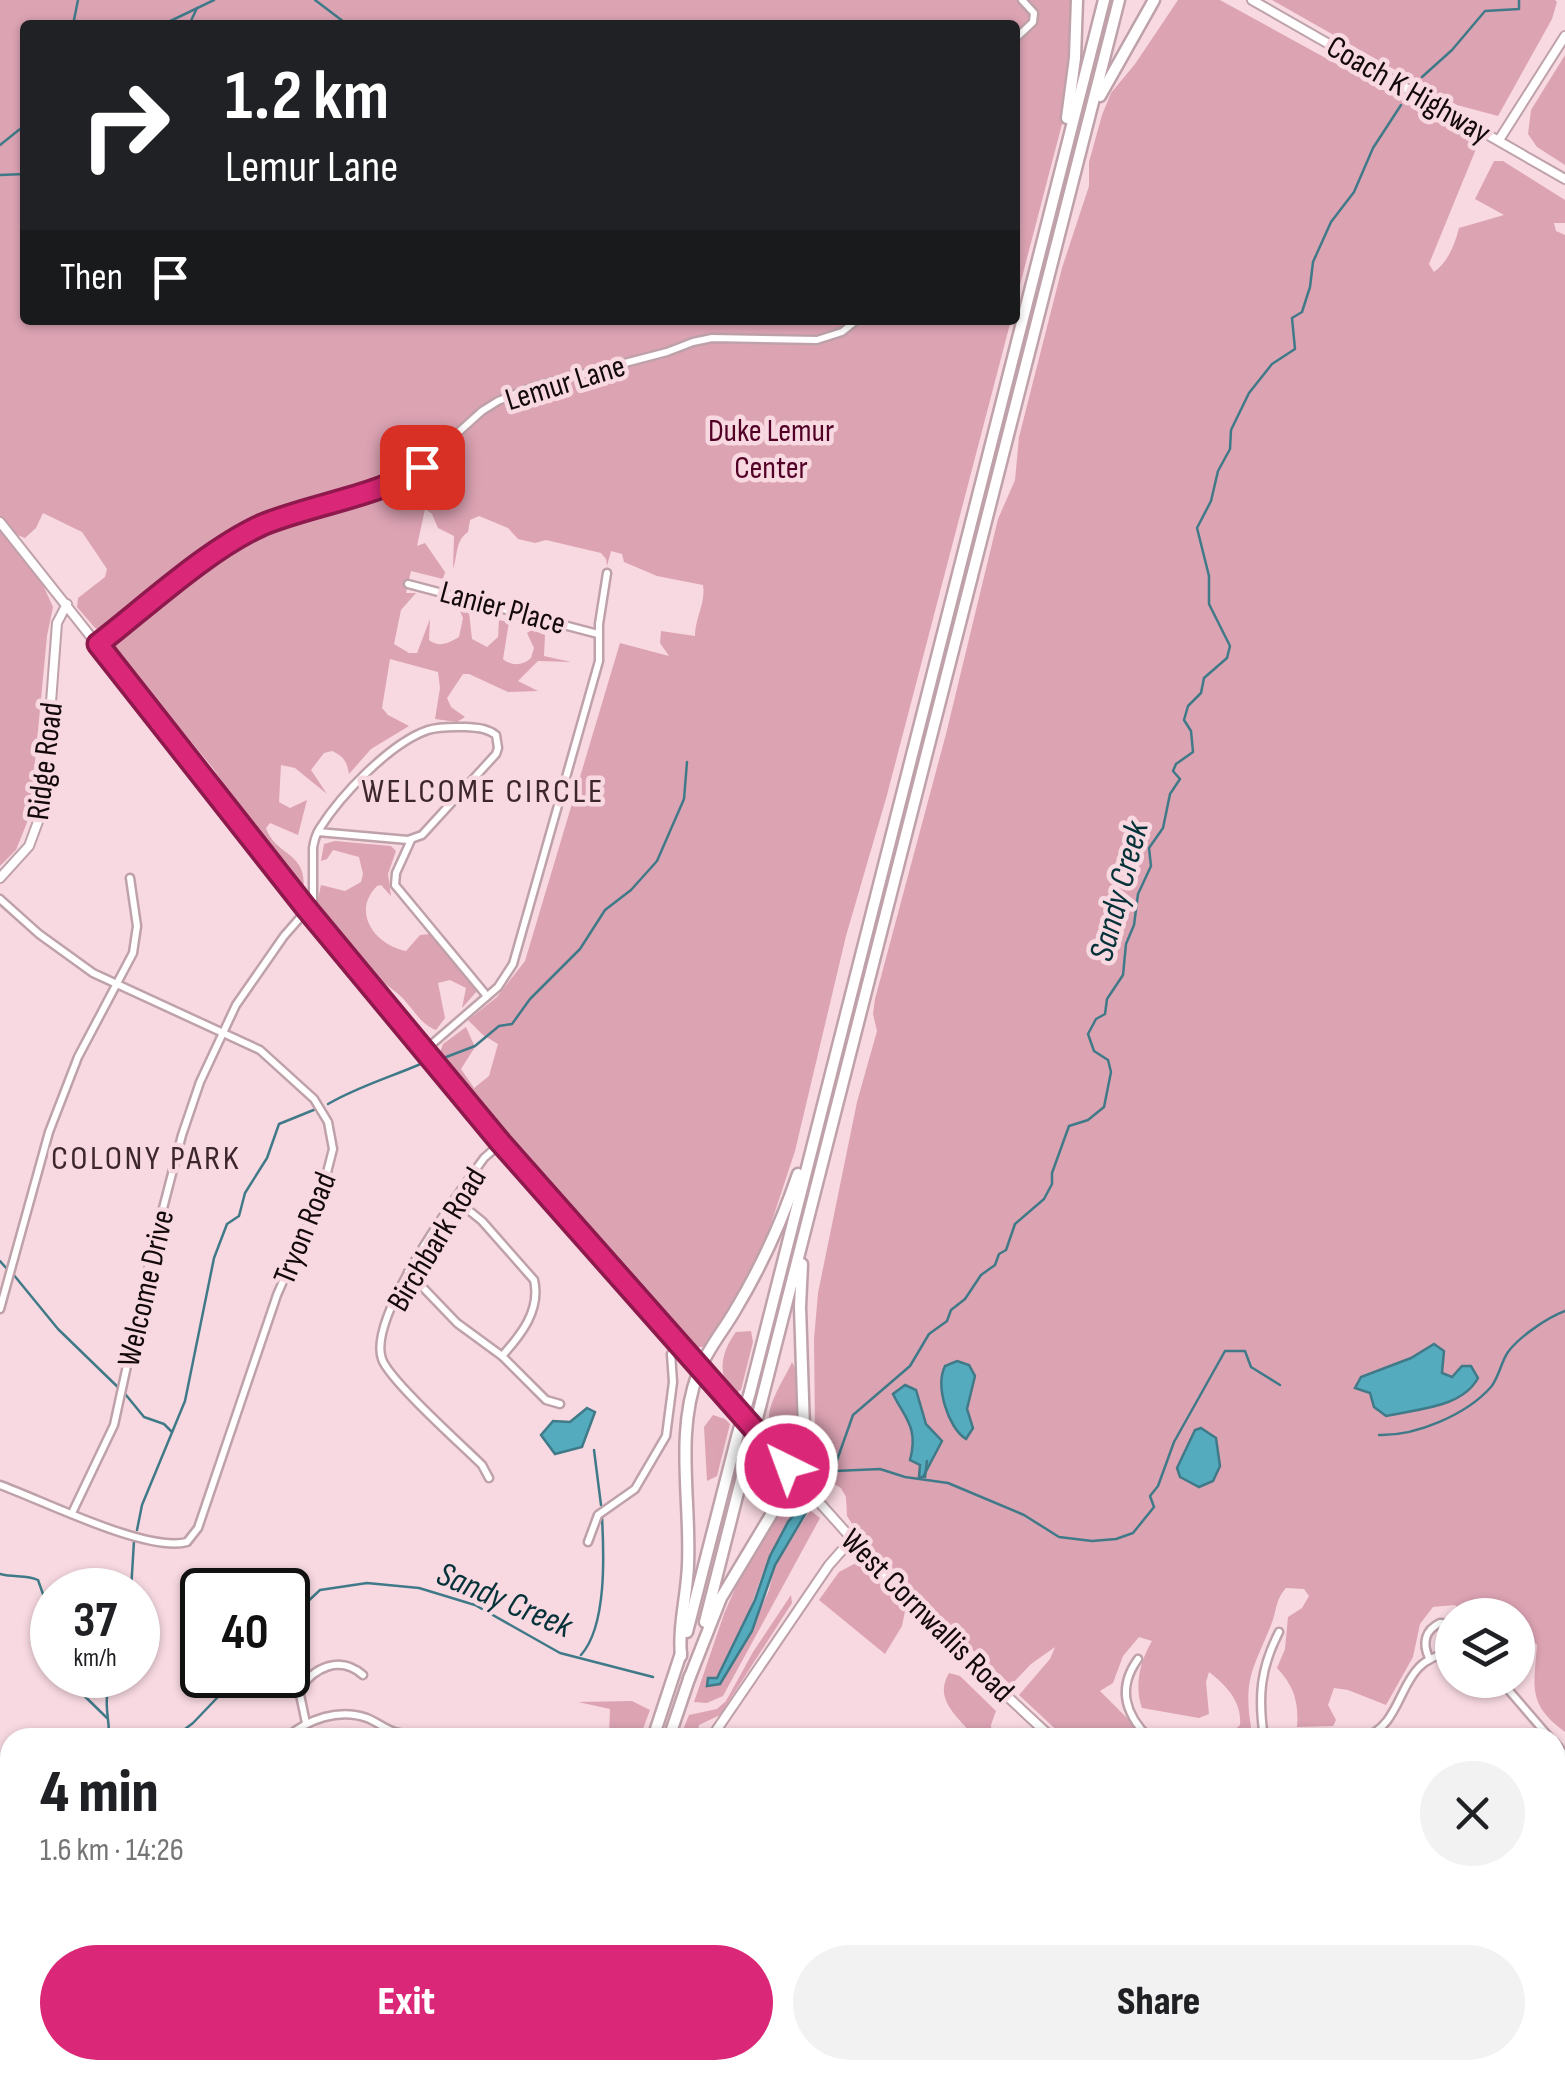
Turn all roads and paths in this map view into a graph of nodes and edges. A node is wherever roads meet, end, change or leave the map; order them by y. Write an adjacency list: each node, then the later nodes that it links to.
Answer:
1 (1022, 0): 7 (street)
2 (1077, 0): 9 (highway)
3 (1104, 0): 9 (highway)
4 (1120, 0): 11 (highway)
5 (1154, 0): 11 (highway)
6 (1252, 0): 10 (street, Coach K Highway)
7 (1020, 34)
8 (1565, 36): 10 (street)
9 (1068, 138): 32 (highway)
10 (1499, 140): 12 (street, Coach K Highway)
11 (1075, 173): 35 (highway)
12 (1565, 178)
13 (851, 325): 21 (street, Lemur Lane)
14 (0, 522): 17 (street, West Cornwallis Road)
15 (608, 573): 20 (street)
16 (408, 584): 20 (street, Lanier Place)
17 (67, 604): 18 (street, West Cornwallis Road); 19 (street, Ridge Road)
18 (75, 614): 19 (street); 21 (street, West Cornwallis Road)
19 (58, 631): 24 (street, Ridge Road)
20 (598, 634): 29 (street)
21 (98, 644): 27 (street, West Cornwallis Road)
22 (318, 832): 23 (street); 23 (street); 27 (street)
23 (411, 840): 29 (street)
24 (0, 878)
25 (130, 878): 28 (street)
26 (0, 899): 28 (street, Tryon Road)
27 (306, 908): 30 (street, Welcome Drive); 31 (street, West Cornwallis Road)
28 (116, 985): 30 (street, Tryon Road); 37 (street)
29 (486, 996): 31 (street)
30 (222, 1030): 45 (street, Welcome Drive); 45 (street, Tryon Road)
31 (425, 1050): 33 (street, West Cornwallis Road)
32 (826, 1088): 40 (highway); 50 (highway, bridge)
33 (501, 1143): 34 (street, Birchbark Road); 38 (street, West Cornwallis Road)
34 (456, 1200): 36 (street, Birchbark Road); 39 (street)
35 (802, 1242): 42 (highway); 55 (highway, bridge)
36 (408, 1272): 39 (street); 43 (street, Birchbark Road)
37 (0, 1310)
38 (678, 1346): 40 (street, West Cornwallis Road); 47 (street)
39 (502, 1356): 41 (street)
40 (699, 1370): 42 (street, West Cornwallis Road); 50 (highway)
41 (560, 1404)
42 (796, 1476): 46 (street, West Cornwallis Road); 55 (highway)
43 (489, 1478)
44 (0, 1485): 45 (street)
45 (72, 1513)
46 (852, 1539): 62 (street); 63 (street, West Cornwallis Road)
47 (588, 1542)
48 (1435, 1627): 52 (street)
49 (1279, 1632): 65 (street)
50 (680, 1656): 60 (highway)
51 (1435, 1656): 52 (street)
52 (1429, 1658): 66 (street)
53 (1138, 1659): 64 (street)
54 (363, 1675): 57 (street)
55 (689, 1679): 61 (highway)
56 (1514, 1698): 67 (street)
57 (306, 1723): 58 (street); 59 (street)
58 (299, 1728)
59 (387, 1728)
60 (656, 1728)
61 (672, 1728)
62 (718, 1728)
63 (1041, 1728)
64 (1140, 1728)
65 (1263, 1728)
66 (1380, 1728)
67 (1539, 1728)

